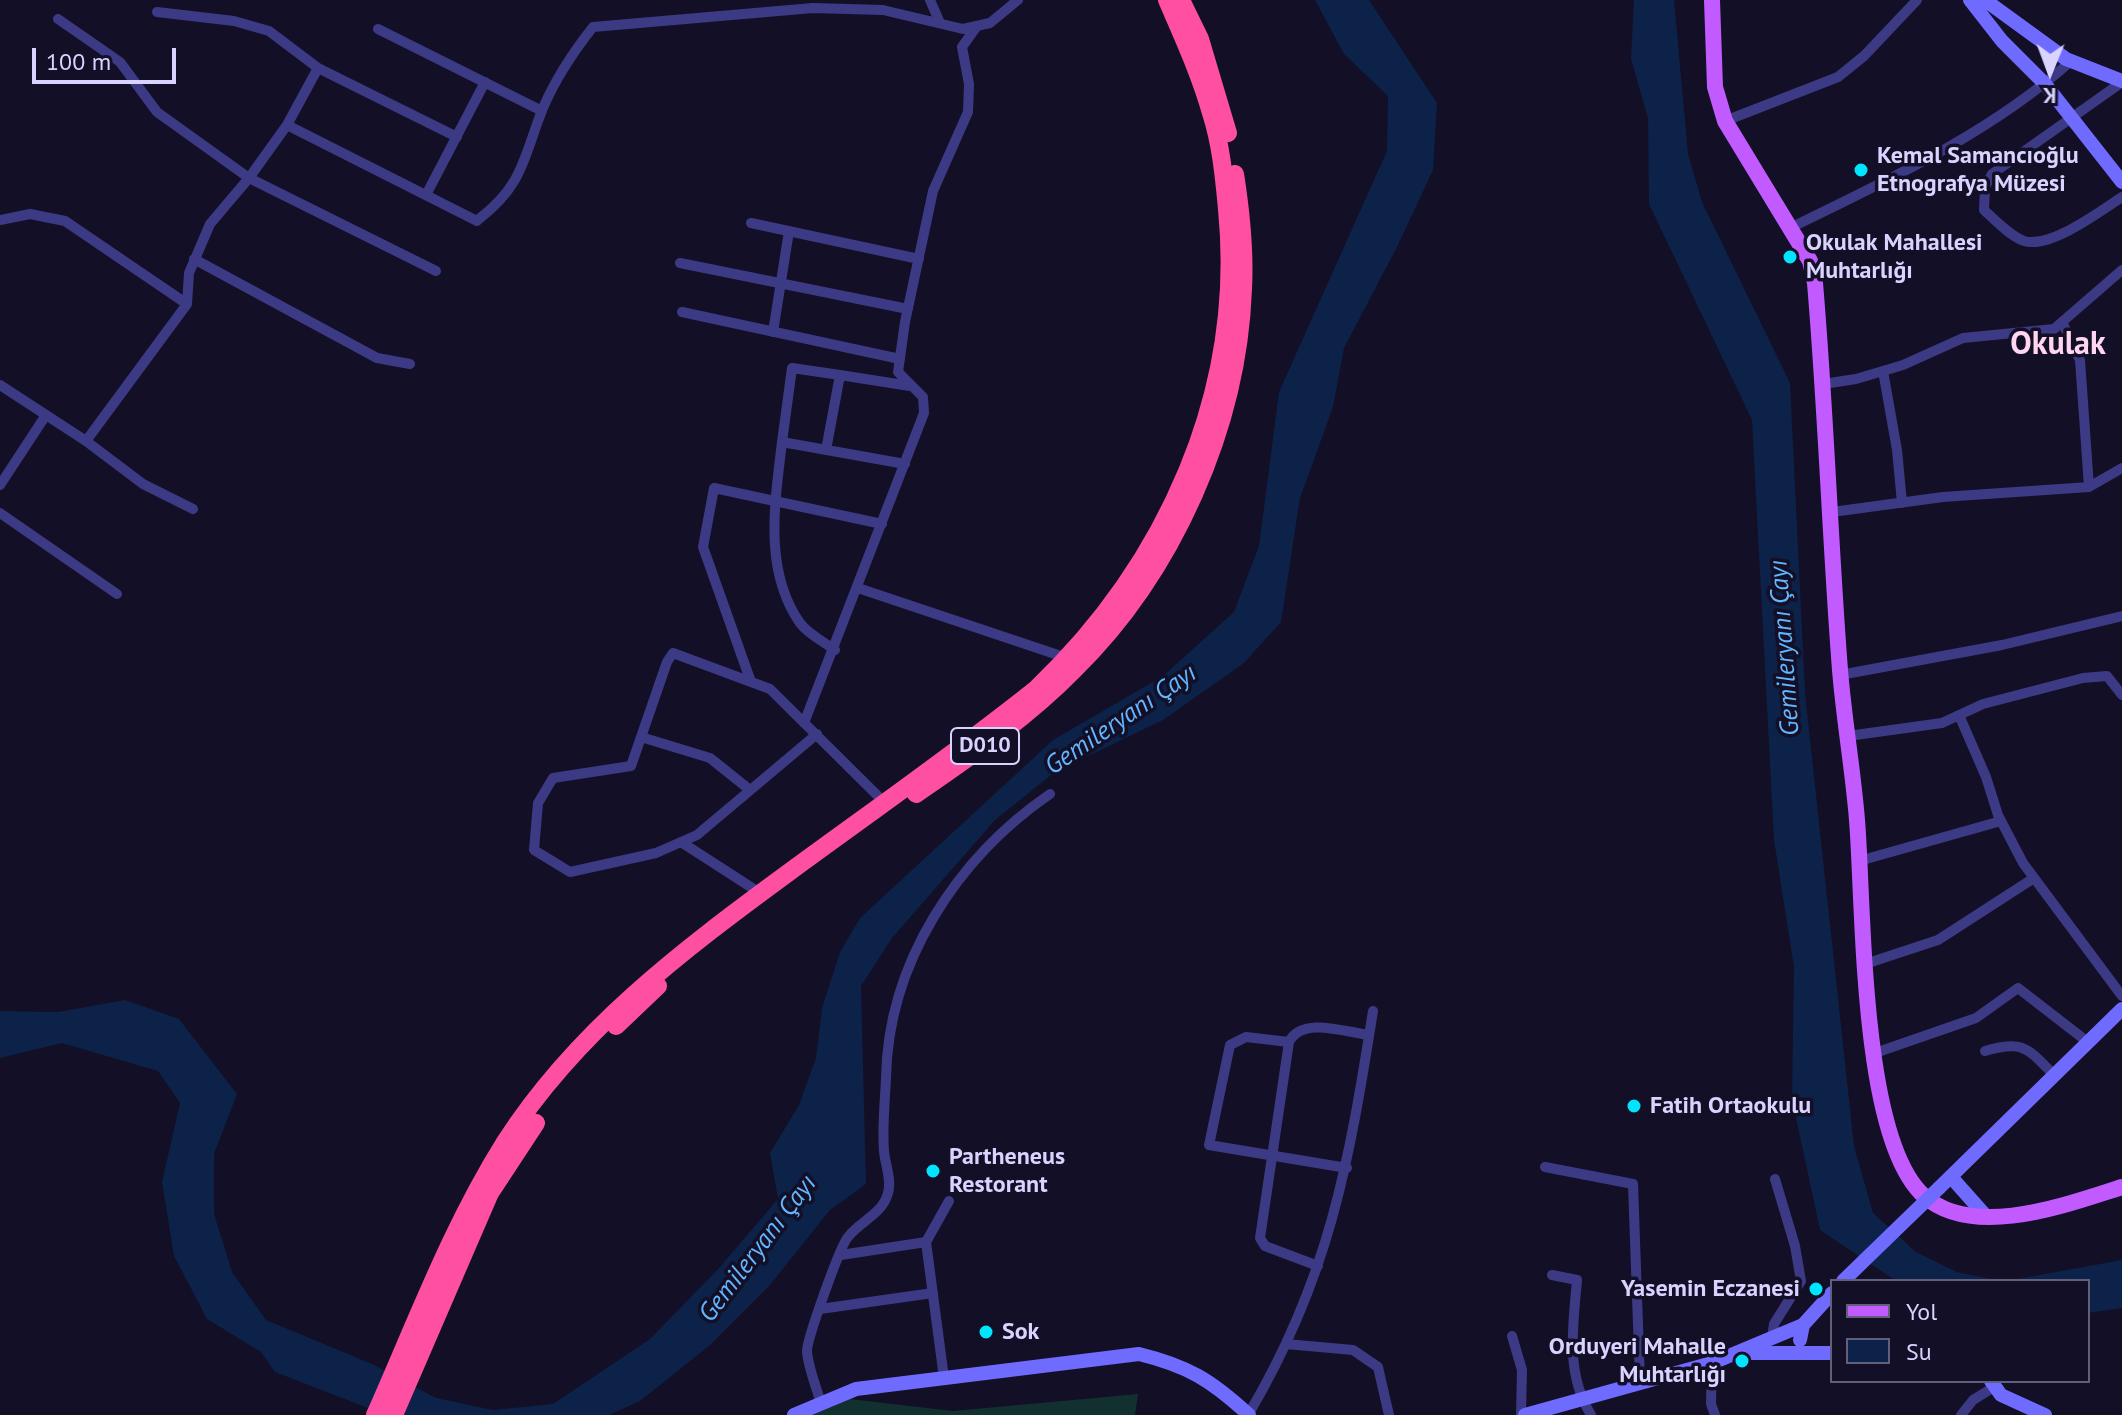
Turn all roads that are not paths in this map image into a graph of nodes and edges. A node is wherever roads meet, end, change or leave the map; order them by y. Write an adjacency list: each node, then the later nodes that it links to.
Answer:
1 (735, 0): 14 (street)
2 (893, 0): 13 (street)
3 (930, 0): 16 (street)
4 (1018, 0): 17 (street)
5 (1167, 0): 73 (highway, D010)
6 (1181, 0): 120 (highway, D010)
7 (1712, 0): 26 (main road)
8 (1917, 0): 26 (street)
9 (1970, 0): 23 (street)
10 (1985, 0): 19 (street)
11 (811, 4): 13 (street); 14 (street)
12 (157, 12): 20 (street)
13 (898, 13): 16 (street)
14 (740, 14): 24 (street)
15 (58, 19): 29 (street)
16 (940, 23): 17 (street)
17 (977, 26): 38 (street)
18 (378, 29): 21 (street)
19 (2071, 61): 22 (street); 23 (street)
20 (318, 68): 27 (street); 28 (street)
21 (485, 82): 24 (street); 28 (street)
22 (2122, 82): 25 (street)
23 (2045, 84): 25 (street); 35 (street)
24 (542, 111): 31 (street)
25 (2072, 117): 30 (street); 32 (street)
26 (1725, 121): 35 (main road)
27 (287, 125): 29 (street); 31 (street)
28 (457, 137): 31 (street)
29 (249, 178): 37 (street); 41 (street)
30 (2122, 182)
31 (426, 195)
32 (2122, 197)
33 (0, 220): 43 (street)
34 (751, 223): 36 (street)
35 (1790, 228): 52 (main road)
36 (789, 231): 38 (street); 42 (street)
37 (194, 259): 43 (street); 49 (street)
38 (919, 259): 44 (street)
39 (680, 263): 42 (street)
40 (2122, 270): 46 (street)
41 (436, 271)
42 (780, 283): 44 (street); 47 (street)
43 (187, 304): 56 (street)
44 (908, 309): 48 (street)
45 (682, 312): 47 (street)
46 (2062, 322): 50 (street); 62 (street)
47 (773, 332): 48 (street)
48 (900, 359): 54 (street)
49 (410, 364)
50 (1883, 371): 52 (street); 64 (street)
51 (840, 375): 54 (street); 57 (street); 58 (street)
52 (1823, 384): 66 (main road)
53 (0, 385): 55 (street)
54 (910, 386): 59 (street)
55 (46, 415): 56 (street); 61 (street)
56 (86, 441): 65 (street)
57 (782, 442): 58 (street); 63 (street)
58 (826, 450): 59 (street)
59 (905, 464): 68 (street)
60 (2122, 468): 62 (street)
61 (0, 485)
62 (2089, 487): 64 (street)
63 (775, 501): 68 (street); 72 (street); 75 (street)
64 (1902, 503): 66 (street)
65 (193, 509)
66 (1832, 512): 74 (main road)
67 (0, 513): 70 (street)
68 (882, 524): 69 (street)
69 (858, 588): 72 (street); 73 (street)
70 (117, 594)
71 (2122, 616): 74 (street)
72 (835, 650): 78 (street)
73 (1068, 658): 84 (highway, D010)
74 (1840, 675): 80 (main road)
75 (751, 682): 78 (street); 81 (street)
76 (2122, 695): 77 (street)
77 (1959, 715): 80 (street); 85 (street)
78 (804, 723): 79 (street)
79 (817, 734): 82 (street); 84 (street)
80 (1848, 736): 87 (main road)
81 (641, 737): 82 (street); 86 (street)
82 (750, 790): 86 (street)
83 (1050, 794): 109 (street)
84 (884, 802): 89 (highway, D010)
85 (2001, 821): 87 (street); 88 (street)
86 (681, 842): 89 (street)
87 (1859, 861): 90 (main road)
88 (2034, 878): 90 (street); 91 (street)
89 (760, 893): 120 (highway, D010)
90 (1865, 964): 98 (main road)
91 (2122, 996)
92 (2122, 1009): 96 (street)
93 (1373, 1011): 94 (street)
94 (1369, 1035): 95 (street); 102 (street)
95 (1289, 1042): 100 (street); 100 (street)
96 (2089, 1043): 98 (street); 99 (street)
97 (1985, 1051): 99 (street)
98 (1875, 1053): 107 (main road)
99 (2055, 1076): 103 (street)
100 (1270, 1155): 102 (street); 110 (street)
101 (1545, 1167): 125 (street)
102 (1347, 1168): 110 (street)
103 (1952, 1178): 107 (street); 112 (street, bridge)
104 (1775, 1179): 117 (street)
105 (2122, 1187): 107 (main road)
106 (949, 1201): 108 (street)
107 (1984, 1214)
108 (926, 1242): 109 (street); 113 (street)
109 (841, 1255): 115 (street)
110 (1318, 1266): 119 (street)
111 (1552, 1275): 127 (street)
112 (1845, 1279)
113 (933, 1293): 115 (street); 124 (street)
114 (1830, 1296): 116 (street)
115 (820, 1309): 128 (street)
116 (1802, 1332): 117 (street); 122 (street)
117 (1777, 1335): 121 (street)
118 (1512, 1336): 134 (street)
119 (1286, 1344): 132 (street); 133 (street)
120 (416, 1346): 129 (highway, D010); 130 (highway, D010)
121 (1738, 1353): 122 (street); 123 (street)
122 (1828, 1353)
123 (1712, 1363): 125 (street); 136 (street)
124 (944, 1378): 128 (street); 132 (street)
125 (1640, 1381): 127 (street)
126 (1992, 1384): 137 (street); 138 (street)
127 (1581, 1399): 134 (street); 135 (street)
128 (821, 1404): 131 (street)
129 (375, 1415)
130 (394, 1415)
131 (794, 1415)
132 (1248, 1415)
133 (1389, 1415)
134 (1523, 1415)
135 (1591, 1415)
136 (1715, 1415)
137 (1961, 1415)
138 (2045, 1415)

